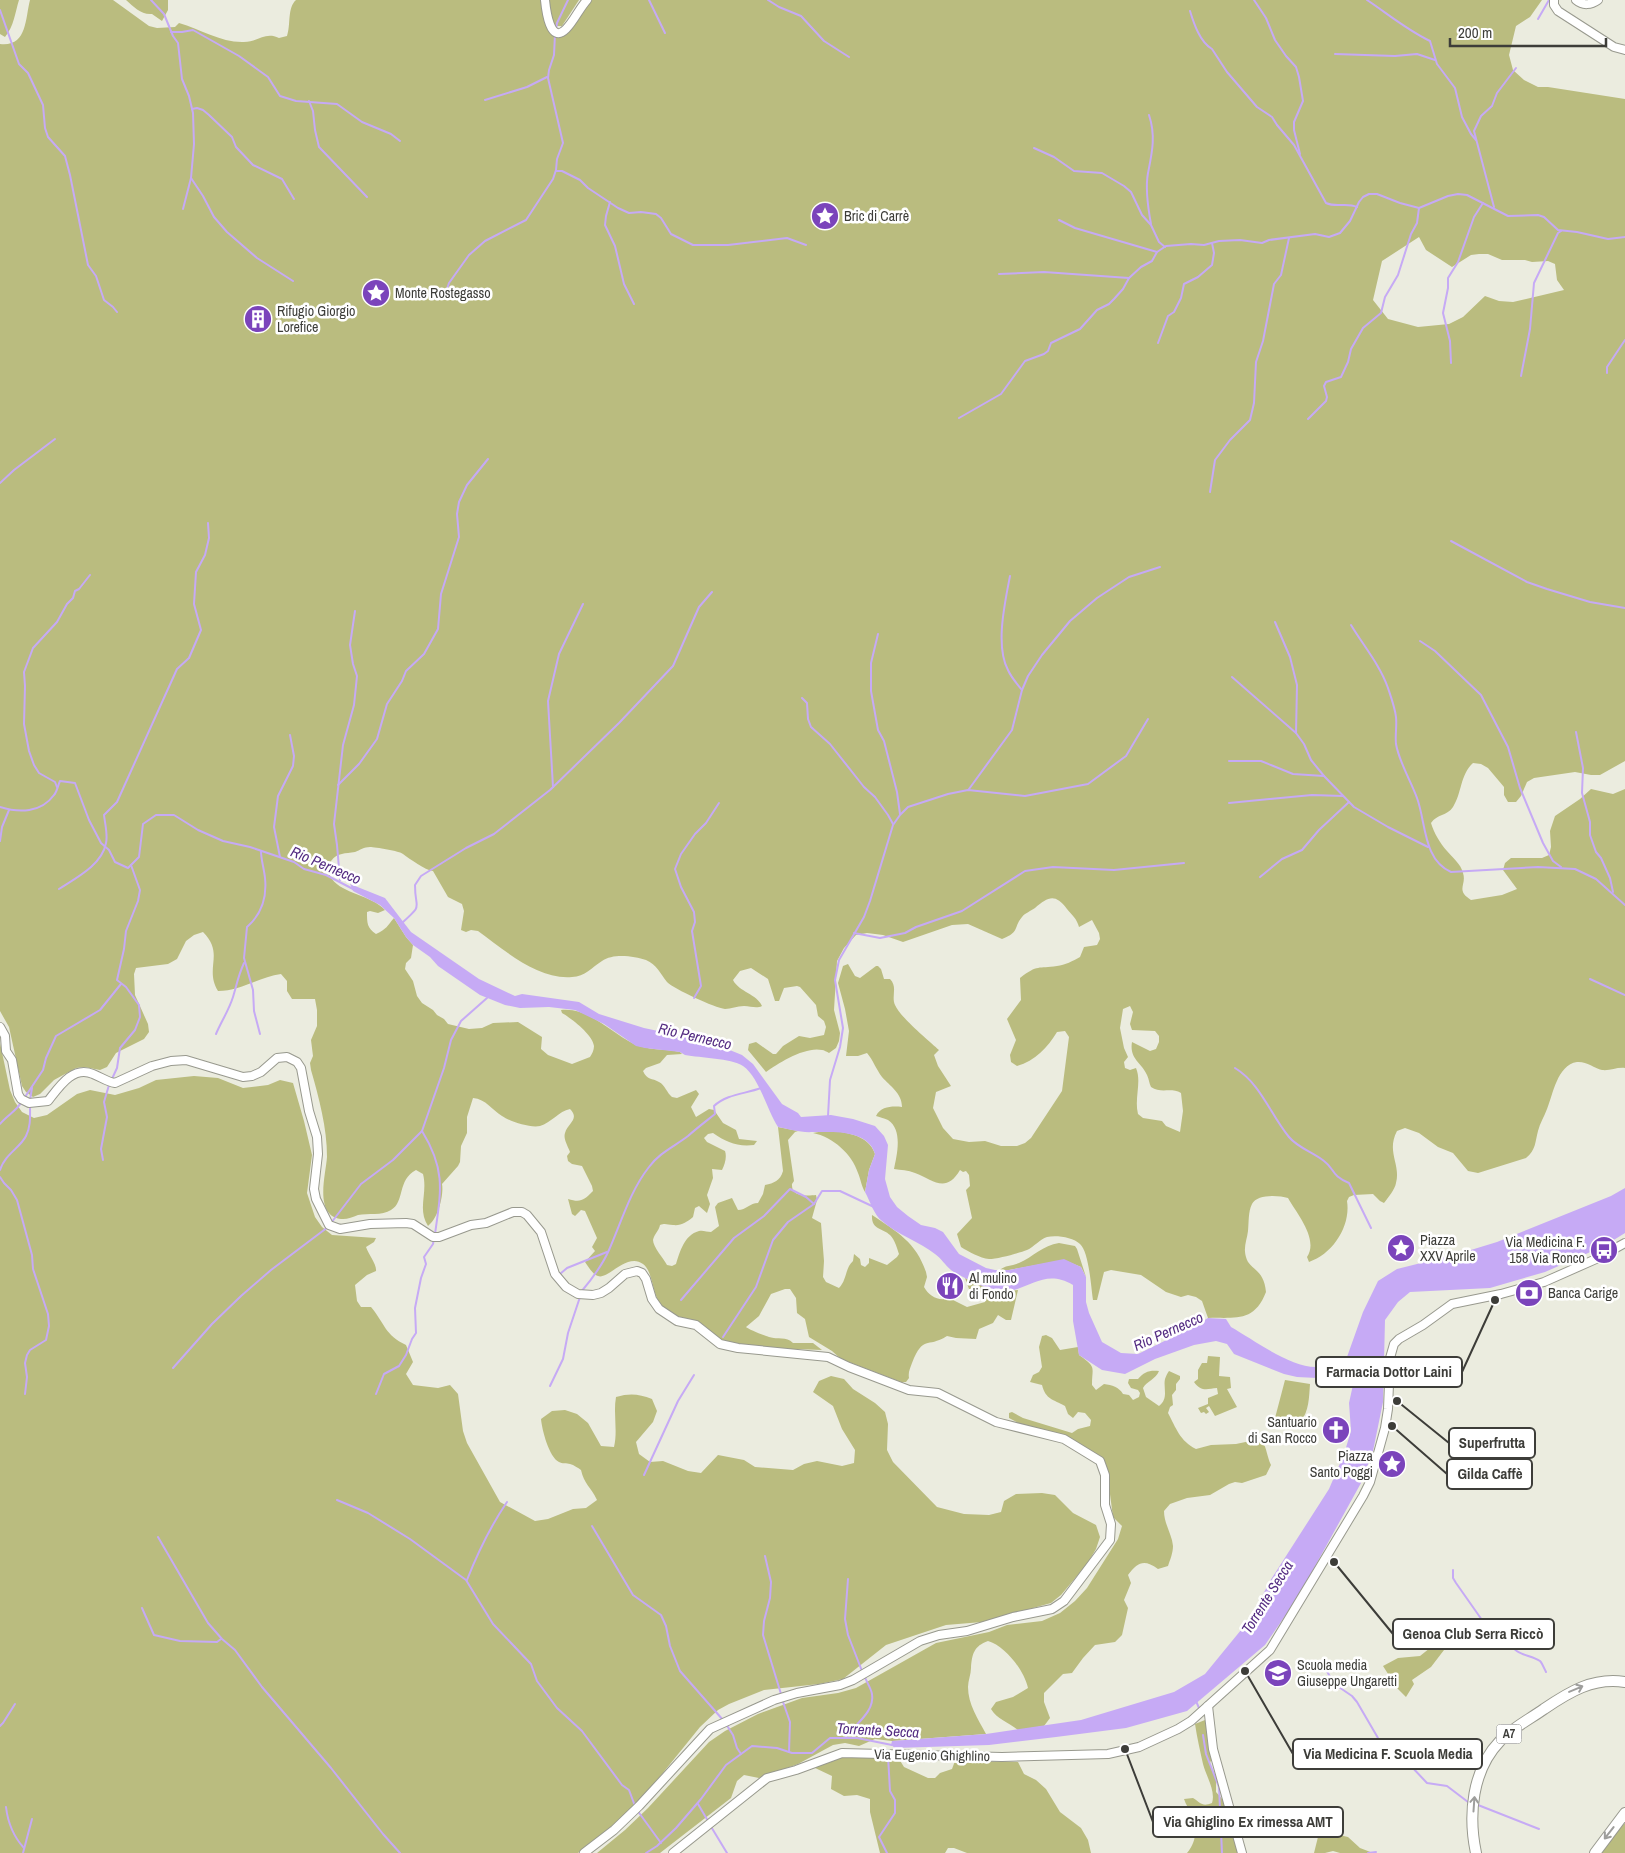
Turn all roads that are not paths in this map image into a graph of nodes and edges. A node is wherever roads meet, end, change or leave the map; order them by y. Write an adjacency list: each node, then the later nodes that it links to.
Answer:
1 (545, 0): 2 (main road)
2 (587, 0)
3 (1554, 0): 6 (main road)
4 (1576, 0): 5 (main road)
5 (1598, 0)
6 (1625, 50)
7 (0, 1027): 12 (main road)
8 (1625, 1243): 10 (main road, Via Eugenio Ghighlino)
9 (1625, 1682): 15 (highway, A7, one-way to 9)
10 (1208, 1706): 13 (main road, Via Eugenio Ghighlino); 14 (main road)
11 (1625, 1813): 16 (highway, one-way to 16)
12 (584, 1853)
13 (673, 1853)
14 (1242, 1853)
15 (1476, 1853)
16 (1595, 1853)

